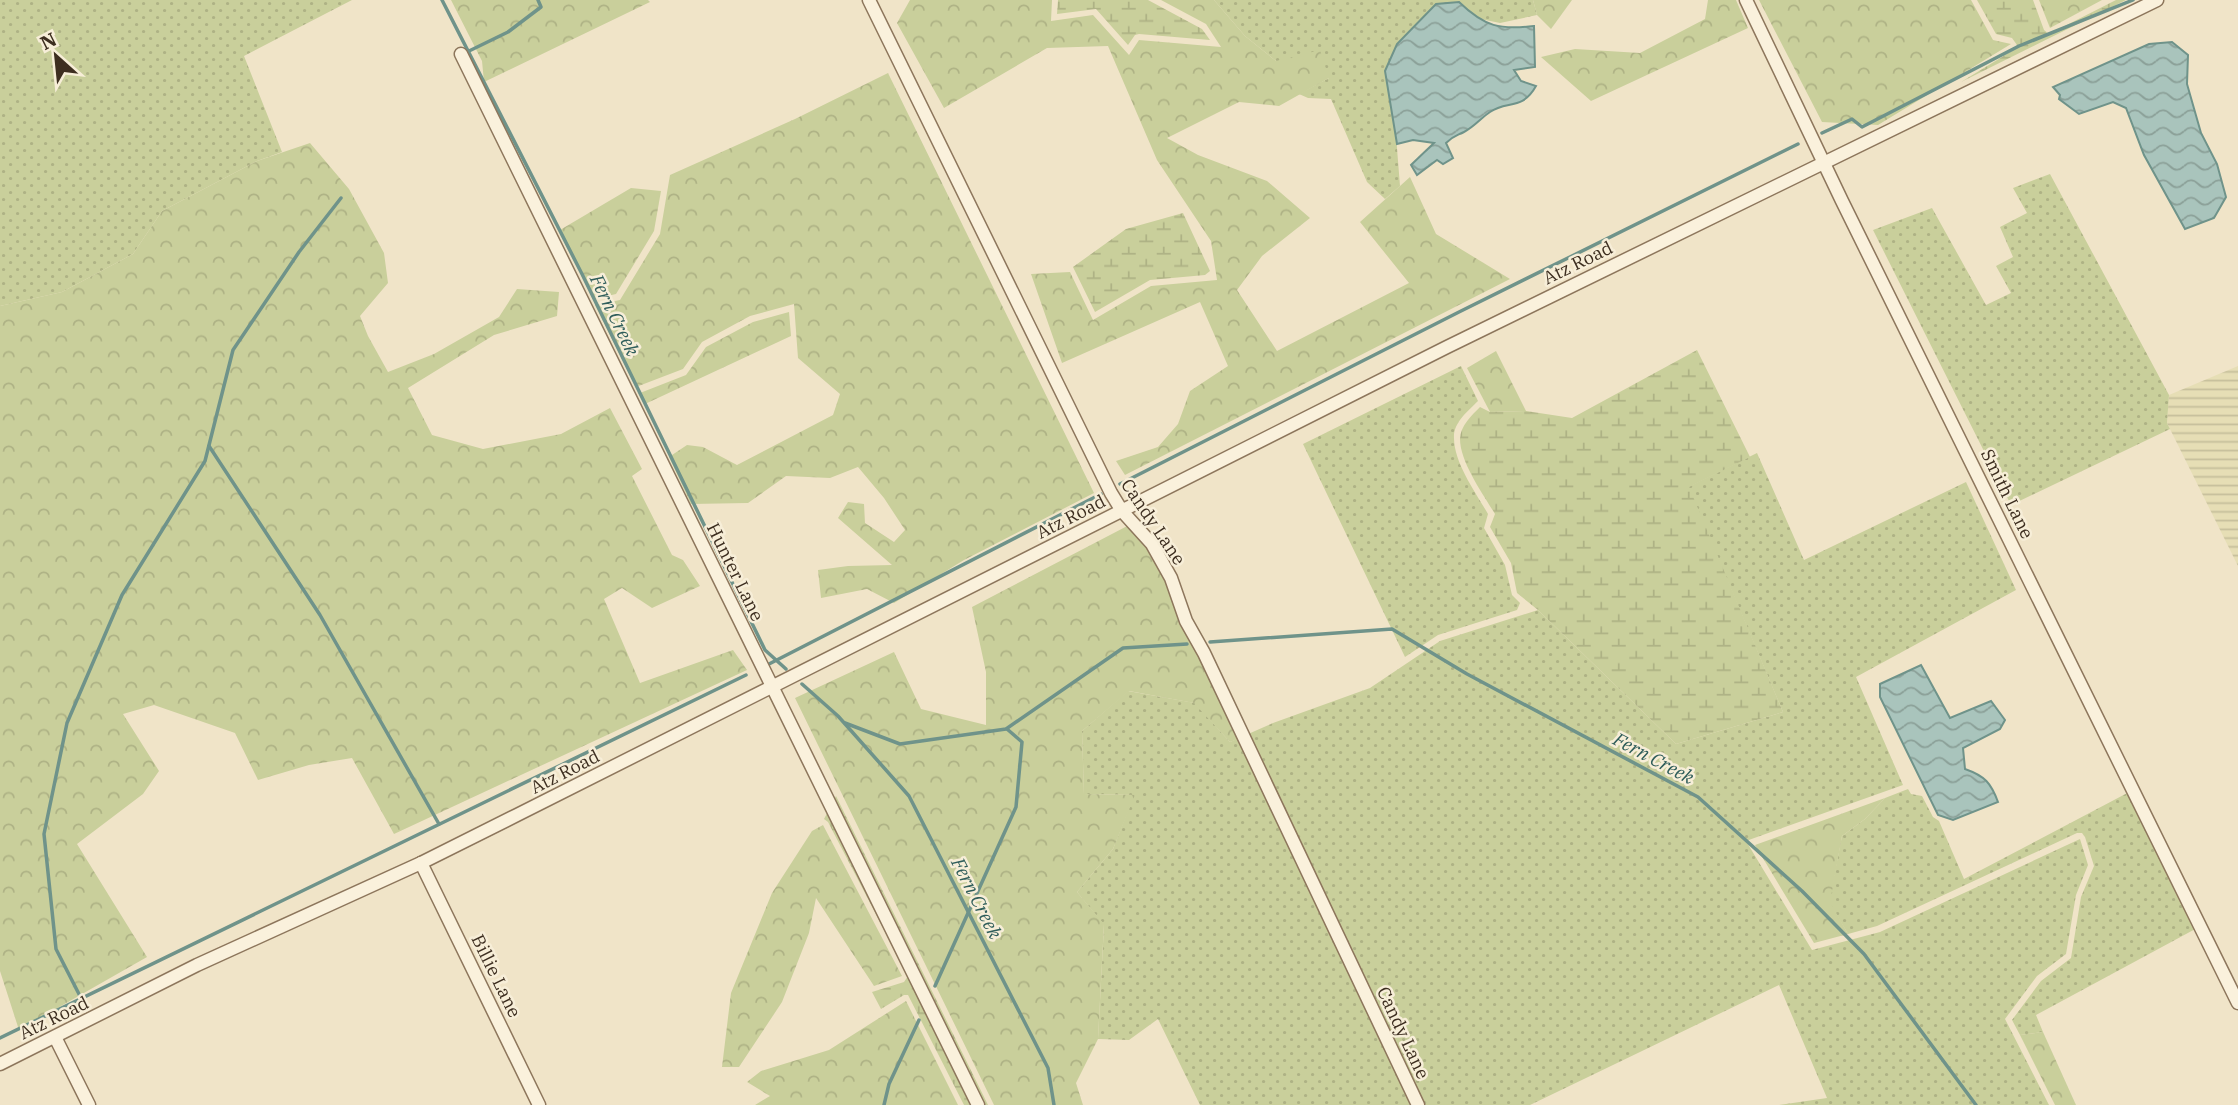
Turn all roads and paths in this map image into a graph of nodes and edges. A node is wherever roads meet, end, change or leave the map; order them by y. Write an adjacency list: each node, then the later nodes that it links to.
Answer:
1 (869, 0): 6 (street, Candy Lane)
2 (1746, 0): 5 (street, Smith Lane)
3 (2157, 0): 5 (street, Atz Road)
4 (461, 54): 7 (street, Hunter Lane)
5 (1824, 162): 6 (street, Atz Road); 9 (street, Smith Lane)
6 (1122, 511): 7 (street, Atz Road); 15 (street, Candy Lane)
7 (773, 687): 8 (street, Atz Road); 14 (street, Hunter Lane)
8 (421, 863): 10 (street, Atz Road); 13 (street, Billie Lane)
9 (2238, 1003)
10 (55, 1037): 11 (street, Atz Road); 12 (street)
11 (0, 1064)
12 (89, 1105)
13 (539, 1105)
14 (978, 1105)
15 (1418, 1105)

